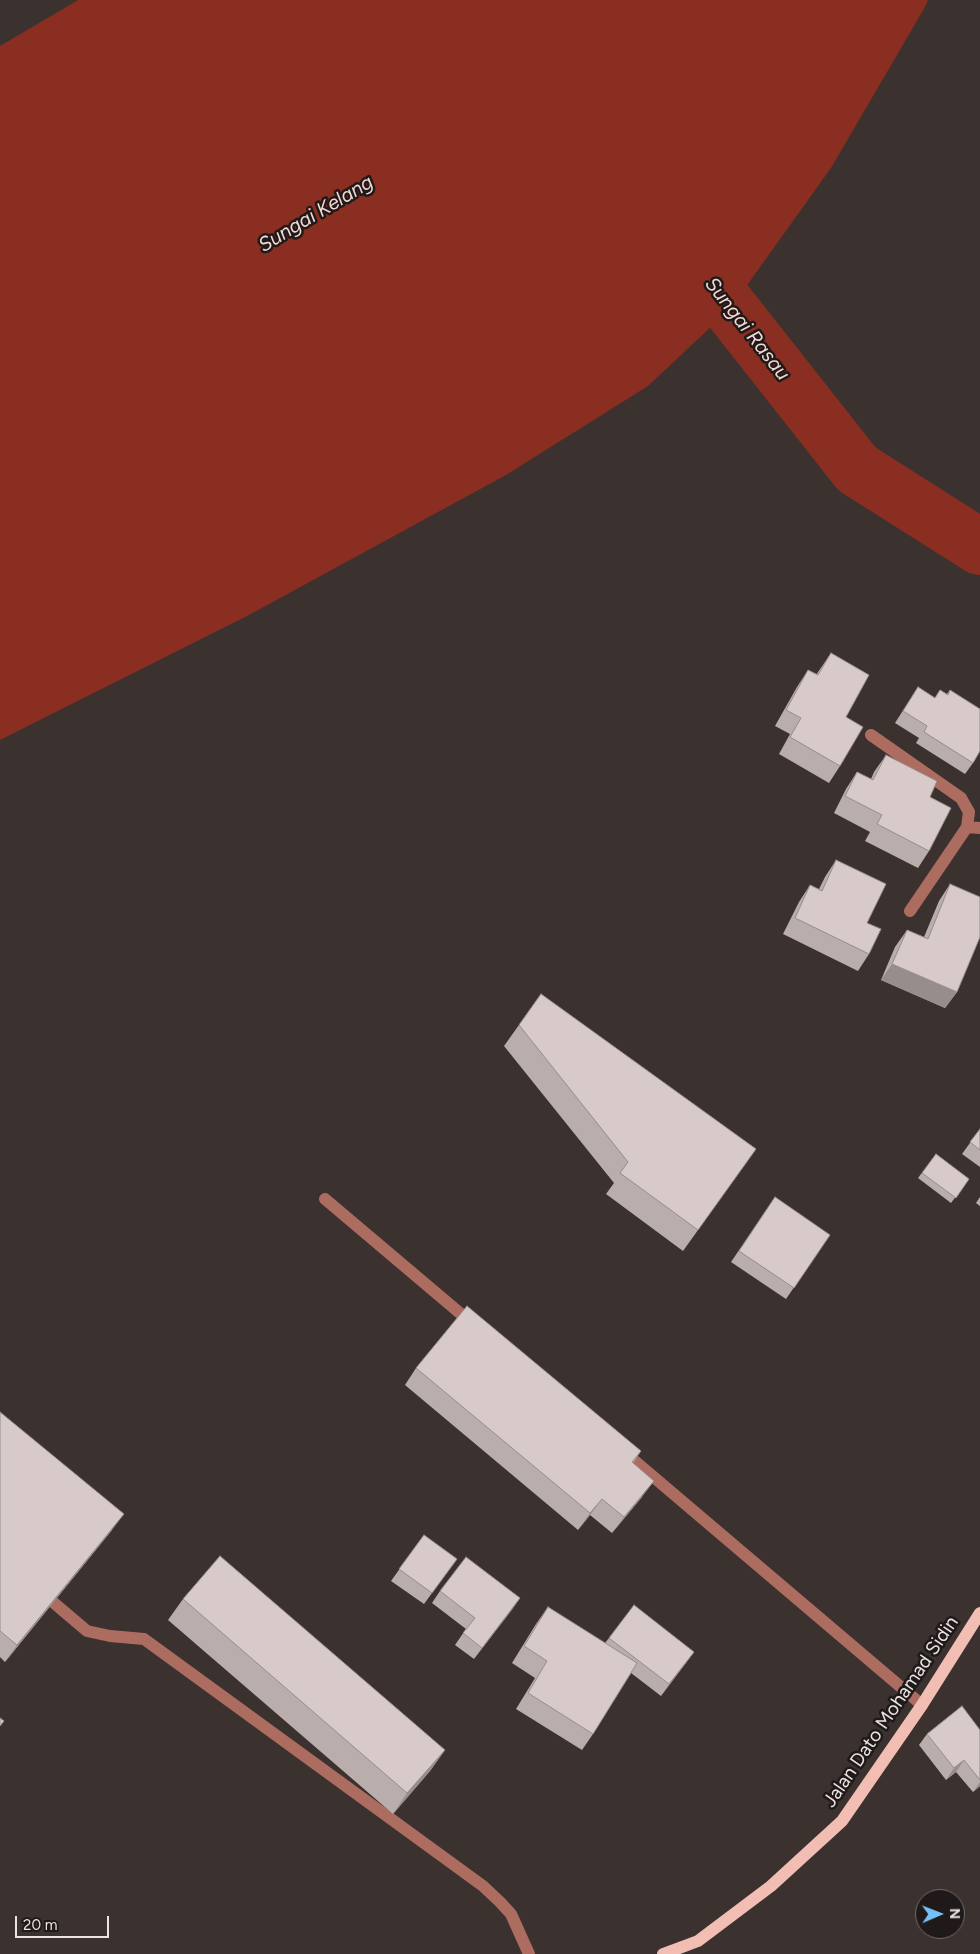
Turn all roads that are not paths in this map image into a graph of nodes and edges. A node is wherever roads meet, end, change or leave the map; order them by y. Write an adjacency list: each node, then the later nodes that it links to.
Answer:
1 (871, 735): 2 (street)
2 (974, 828): 3 (street)
3 (910, 911)
4 (325, 1199): 5 (street)
5 (484, 1333)
6 (612, 1442): 9 (street)
7 (29, 1582): 10 (street)
8 (980, 1613): 9 (main road, Jalan Dato Mohamad Sidin)
9 (922, 1705): 11 (main road, Jalan Dato Mohamad Sidin)
10 (529, 1954)
11 (663, 1954)

